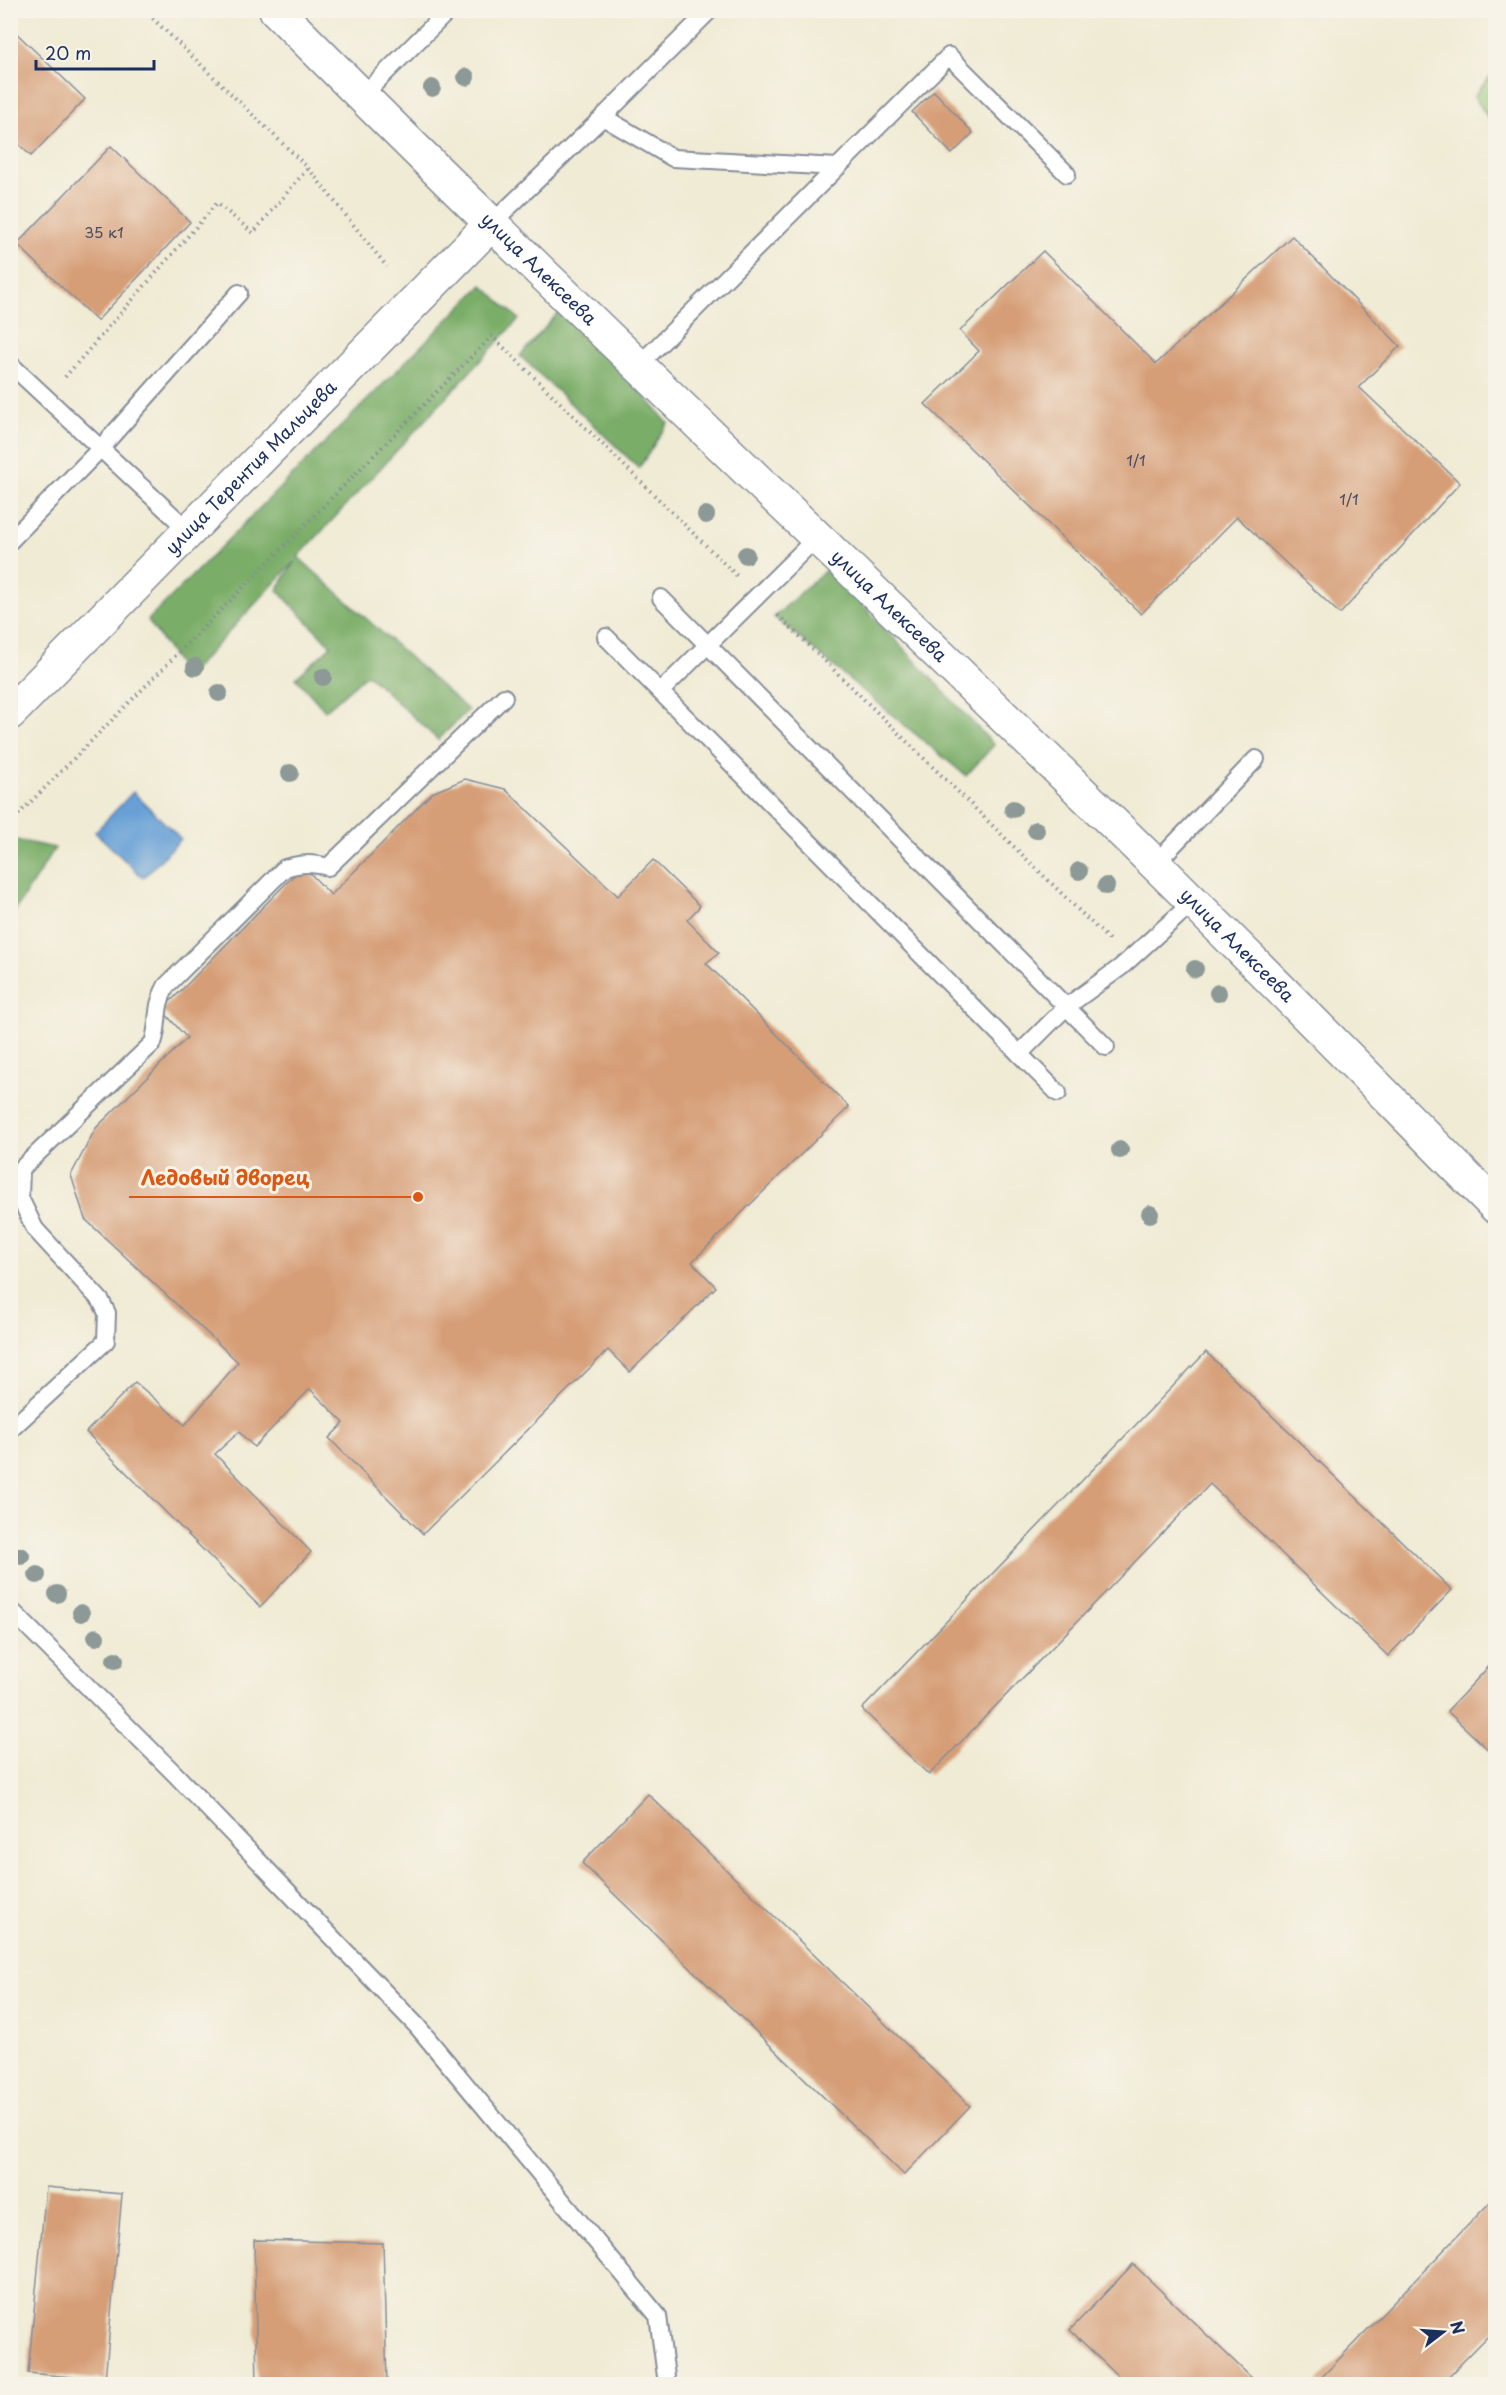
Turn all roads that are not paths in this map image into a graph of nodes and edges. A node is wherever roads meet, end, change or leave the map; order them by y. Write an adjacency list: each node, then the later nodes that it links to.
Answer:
1 (276, 10): 4 (street, улица Алексеева)
2 (449, 10): 4 (lane)
3 (710, 10): 5 (lane)
4 (361, 96): 8 (street, улица Алексеева)
5 (603, 117): 6 (lane); 8 (lane)
6 (838, 167): 7 (lane); 11 (lane)
7 (1067, 174)
8 (492, 223): 11 (street, улица Алексеева); 13 (street, улица Терентия Мальцева)
9 (239, 293): 12 (lane)
10 (10, 364): 12 (lane)
11 (639, 366): 14 (street, улица Алексеева)
12 (100, 448): 13 (lane); 15 (lane)
13 (189, 531): 21 (street, улица Терентия Мальцева)
14 (816, 538): 18 (lane); 23 (street, улица Алексеева)
15 (10, 541)
16 (661, 598): 18 (lane)
17 (606, 637): 19 (lane)
18 (707, 645): 19 (lane); 25 (lane)
19 (660, 692): 27 (lane)
20 (504, 697): 30 (lane)
21 (10, 713)
22 (1256, 759): 23 (lane)
23 (1155, 864): 24 (street, улица Алексеева)
24 (1193, 902): 25 (lane); 29 (street, улица Алексеева)
25 (1066, 1007): 26 (lane); 27 (lane)
26 (1106, 1047)
27 (1019, 1054): 28 (lane)
28 (1058, 1093)
29 (1496, 1207)
30 (10, 1430)
31 (10, 1609): 32 (lane)
32 (667, 2385)

